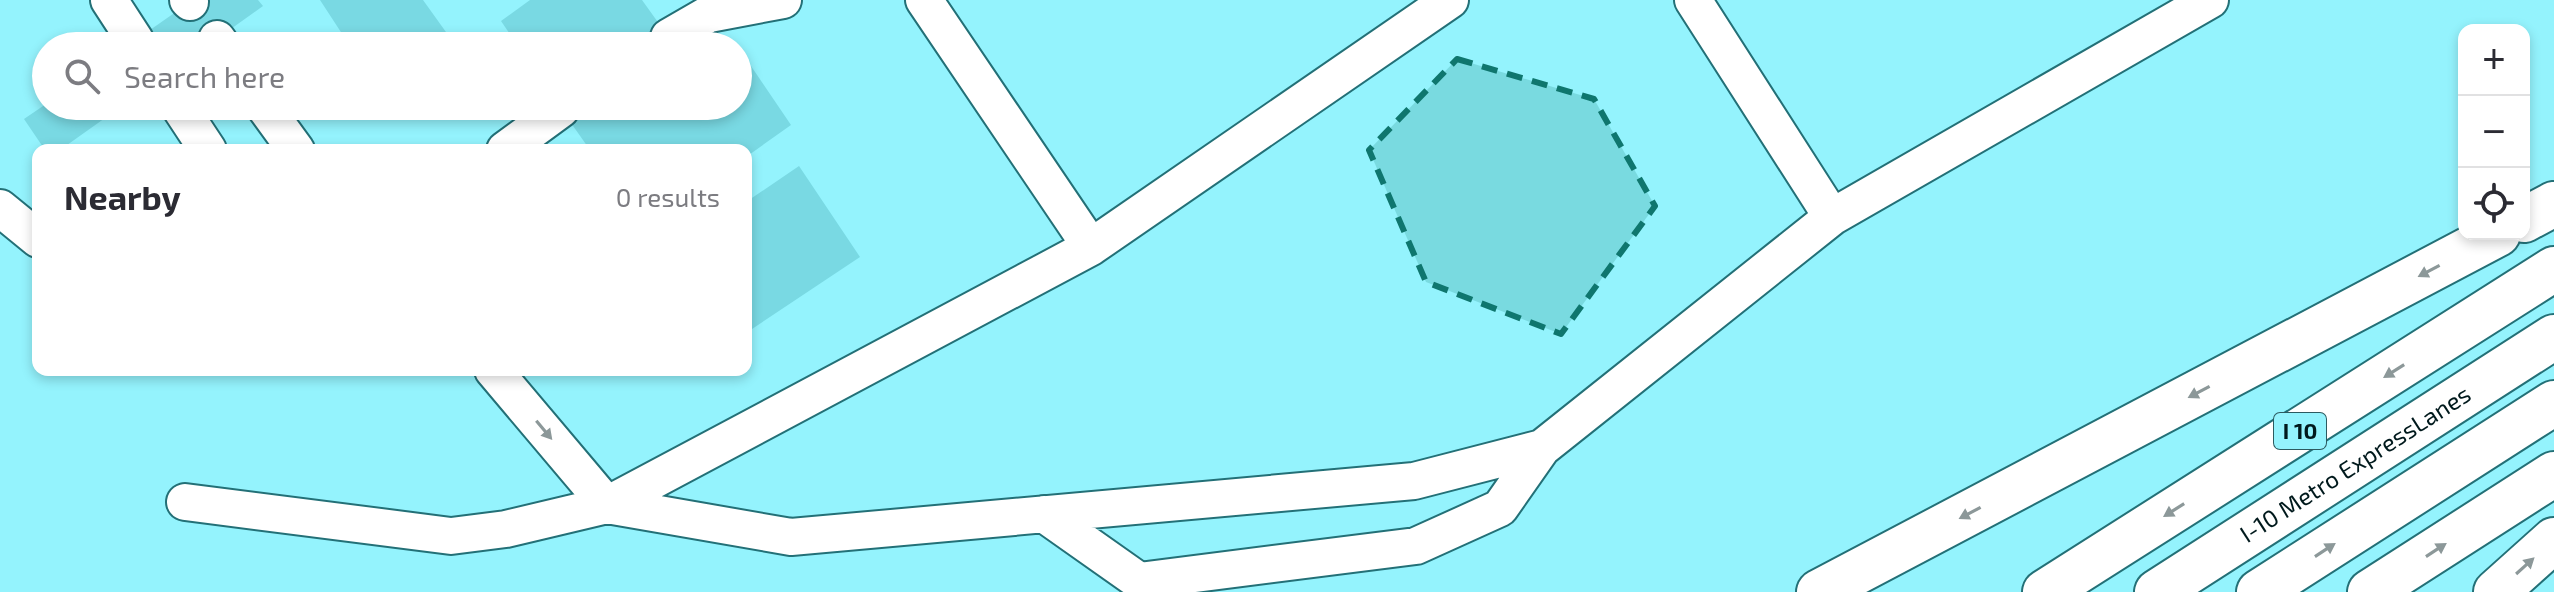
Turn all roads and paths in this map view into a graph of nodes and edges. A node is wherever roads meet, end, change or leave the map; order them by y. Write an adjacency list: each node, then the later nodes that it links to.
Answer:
1 (109, 0): 7 (lane)
2 (783, 0): 8 (lane)
3 (923, 0): 21 (lane)
4 (1450, 0): 21 (lane)
5 (1693, 0): 17 (lane)
6 (2210, 0): 17 (lane)
7 (130, 32)
8 (678, 32)
9 (188, 120): 12 (lane)
10 (274, 120): 13 (lane)
11 (546, 120): 14 (lane)
12 (204, 144)
13 (292, 144)
14 (513, 144)
15 (2554, 204): 18 (highway)
16 (0, 208): 19 (lane)
17 (1832, 217): 26 (lane)
18 (2530, 217)
19 (32, 234)
20 (2487, 240): 32 (highway, one-way to 32)
21 (1091, 247): 29 (lane)
22 (2554, 269): 33 (highway, I 10, one-way to 33)
23 (2554, 337): 34 (highway, I-10 Metro ExpressLanes)
24 (498, 376): 29 (lane, one-way to 29)
25 (2554, 403): 35 (highway, one-way to 25)
26 (1542, 448): 30 (lane); 30 (lane)
27 (2554, 474): 36 (highway, one-way to 27)
28 (185, 502): 29 (lane)
29 (607, 505): 30 (lane)
30 (1044, 514)
31 (2554, 540): 37 (highway, one-way to 31)
32 (1819, 592)
33 (2045, 592)
34 (2157, 592)
35 (2259, 592)
36 (2370, 592)
37 (2496, 592)

